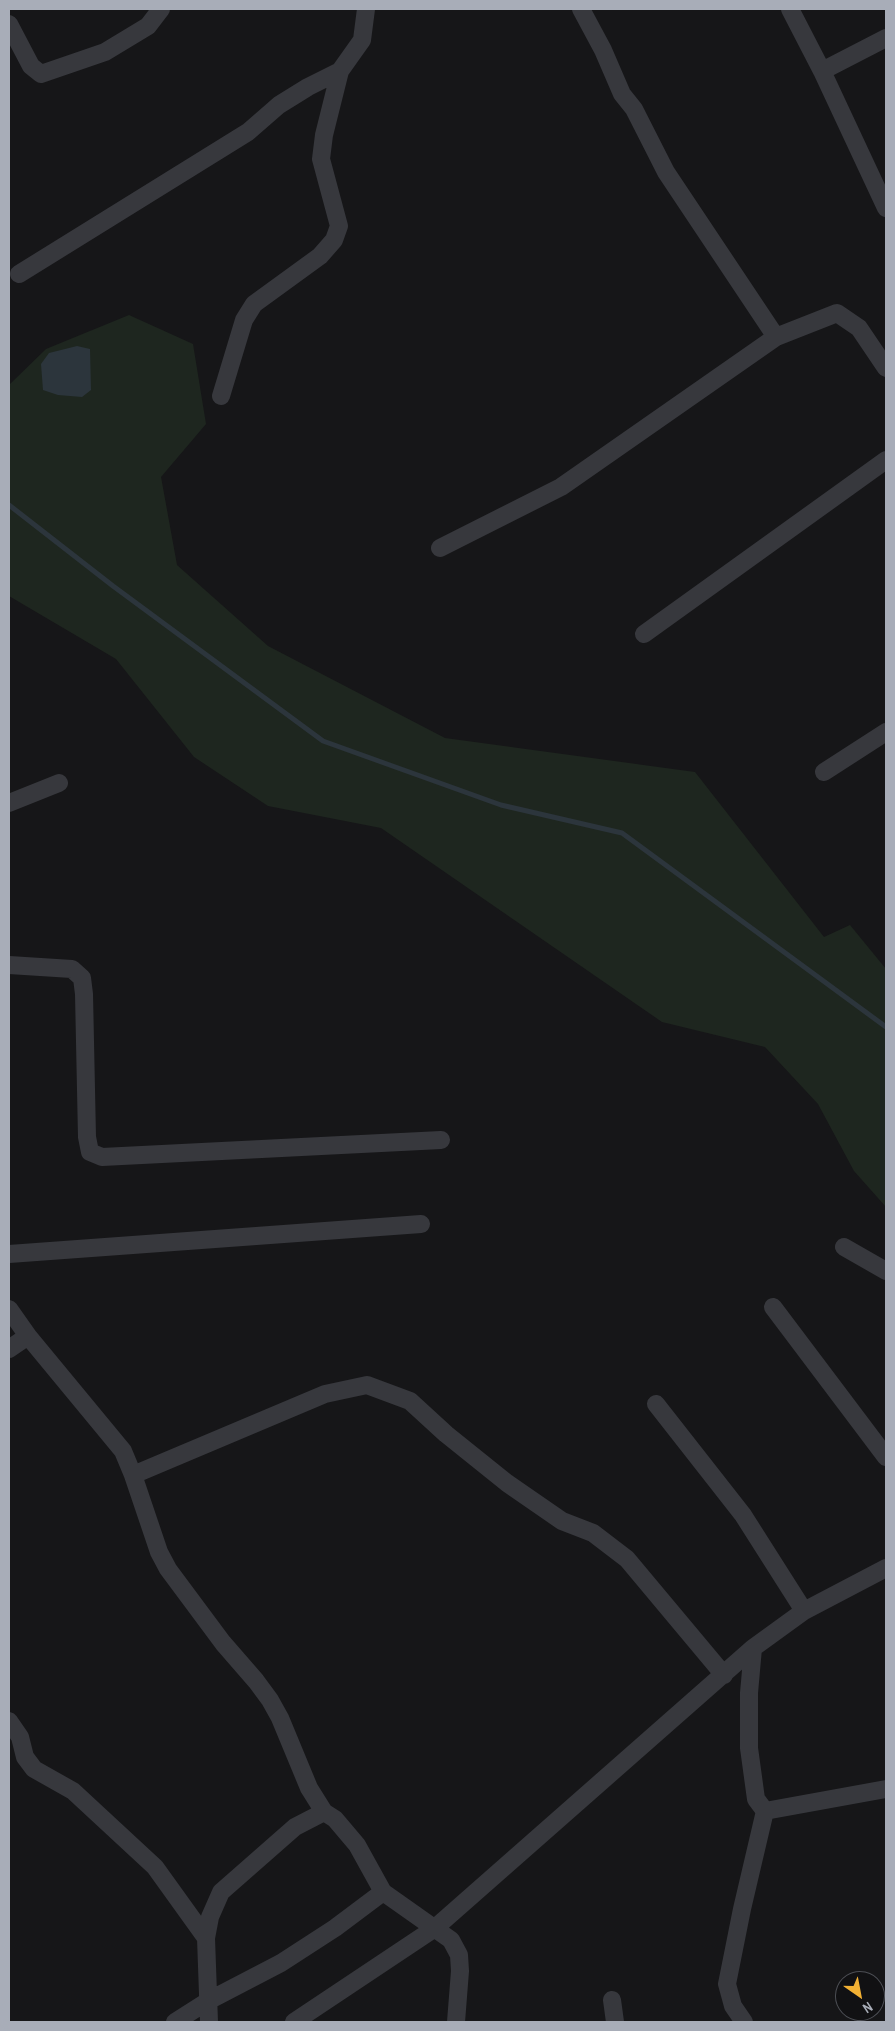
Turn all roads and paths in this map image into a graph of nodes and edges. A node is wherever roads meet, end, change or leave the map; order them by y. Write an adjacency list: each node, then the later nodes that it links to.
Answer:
1 (161, 9): 5 (street)
2 (366, 9): 7 (street)
3 (581, 9): 11 (street)
4 (790, 9): 8 (street)
5 (9, 24)
6 (886, 38): 8 (street)
7 (340, 71): 10 (street); 13 (street)
8 (822, 71): 9 (street)
9 (886, 208)
10 (19, 274)
11 (776, 337): 12 (street); 15 (street)
12 (886, 368)
13 (221, 396)
14 (886, 460): 16 (street)
15 (440, 548)
16 (644, 634)
17 (886, 732): 18 (street)
18 (824, 772)
19 (59, 783): 20 (street)
20 (9, 804)
21 (9, 966): 22 (street)
22 (441, 1140)
23 (421, 1224): 25 (street)
24 (844, 1247): 26 (street)
25 (9, 1254)
26 (886, 1271)
27 (773, 1306): 32 (street)
28 (9, 1309): 29 (street)
29 (28, 1336): 30 (street); 33 (street)
30 (9, 1349)
31 (656, 1404): 35 (street)
32 (886, 1457)
33 (133, 1475): 37 (street); 40 (street)
34 (886, 1568): 35 (street)
35 (804, 1611): 36 (street)
36 (754, 1648): 37 (street); 41 (street)
37 (724, 1675): 43 (street)
38 (9, 1721): 44 (street)
39 (886, 1789): 41 (street)
40 (324, 1812): 42 (street); 44 (street)
41 (766, 1812): 52 (street)
42 (383, 1892): 43 (street); 46 (street)
43 (435, 1928): 49 (street); 50 (street)
44 (206, 1938): 46 (street)
45 (612, 2000): 51 (street)
46 (208, 2001): 47 (street); 48 (street)
47 (175, 2022)
48 (209, 2022)
49 (294, 2022)
50 (456, 2022)
51 (614, 2022)
52 (744, 2022)

